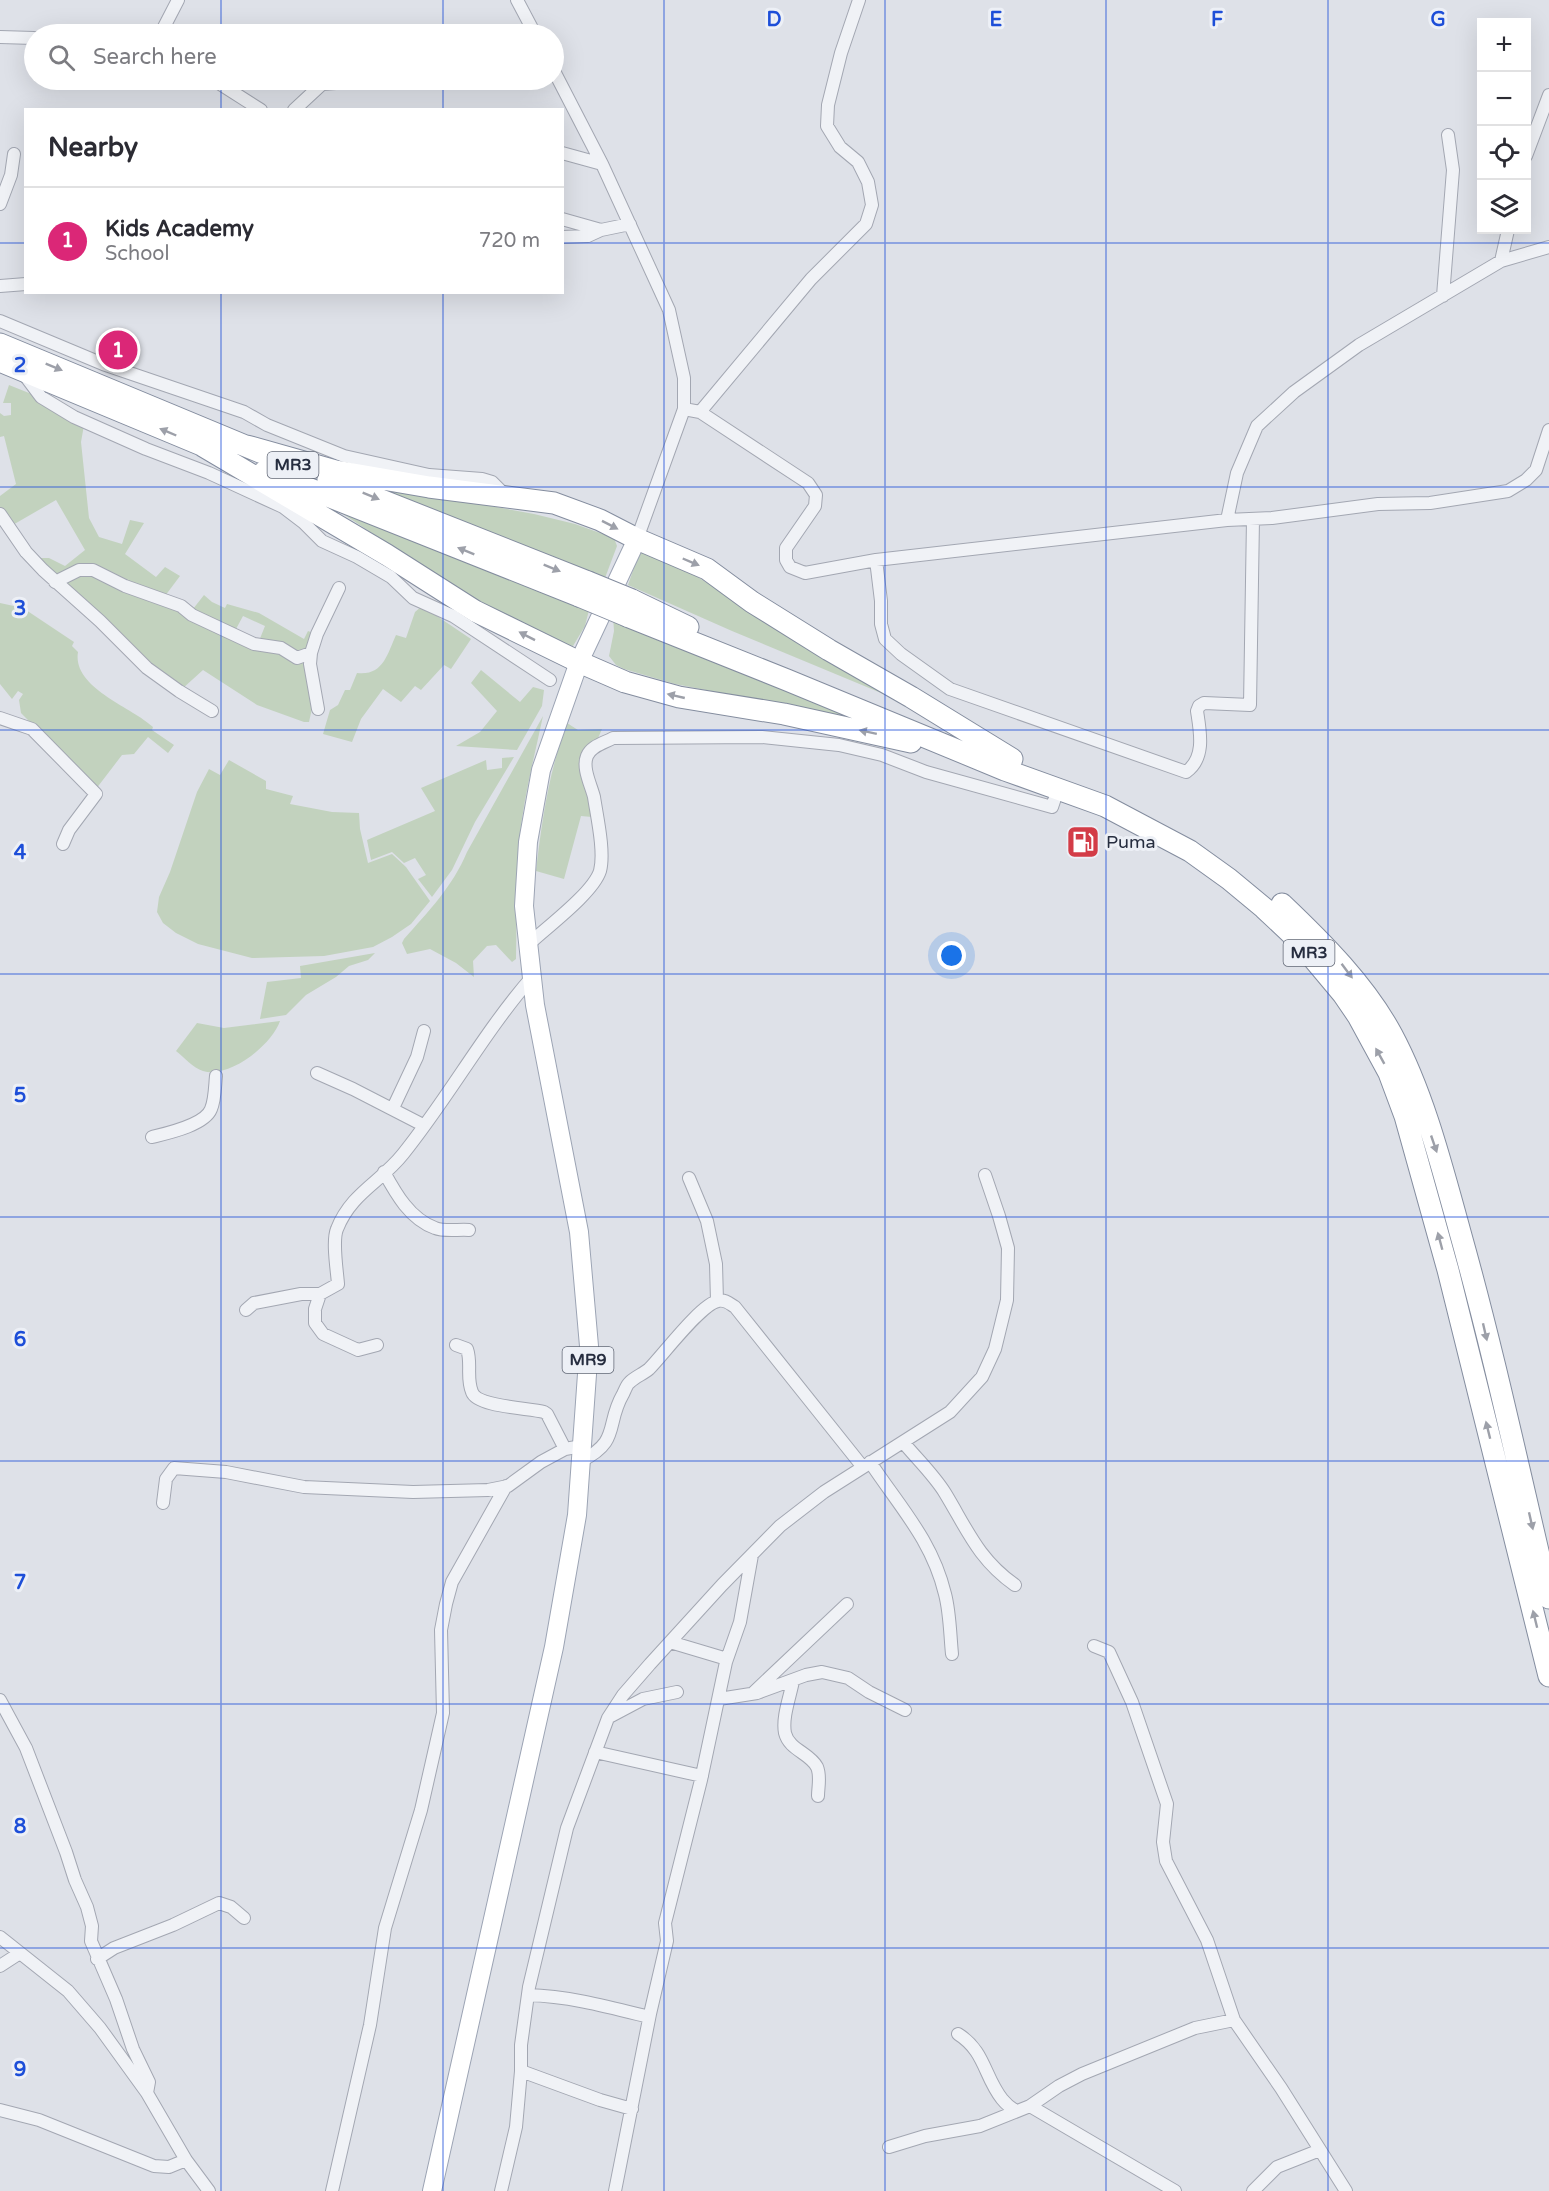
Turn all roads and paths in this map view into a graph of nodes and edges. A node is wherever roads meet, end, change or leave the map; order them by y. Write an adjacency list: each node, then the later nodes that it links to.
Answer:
1 (178, 0): 4 (street)
2 (517, 0): 5 (street)
3 (860, 0): 35 (street)
4 (166, 24)
5 (530, 24)
6 (0, 37): 7 (street)
7 (24, 38)
8 (230, 90): 12 (street)
9 (316, 90): 13 (street)
10 (564, 90): 18 (street)
11 (1549, 95): 15 (street)
12 (258, 108)
13 (296, 108)
14 (1448, 135): 29 (street)
15 (1531, 145)
16 (14, 154): 19 (street)
17 (564, 154): 18 (street)
18 (602, 164): 21 (street)
19 (0, 204)
20 (564, 220): 22 (street)
21 (630, 224): 22 (street); 34 (street)
22 (601, 230): 24 (street)
23 (1507, 234): 26 (street)
24 (564, 237)
25 (1549, 247): 26 (street)
26 (1501, 261): 29 (street)
27 (24, 284): 28 (street)
28 (0, 286)
29 (1443, 296): 42 (street)
30 (0, 321): 39 (street)
31 (0, 344): 38 (highway, MR3, one-way to 38)
32 (0, 361): 33 (highway, MR3)
33 (21, 370): 37 (highway, MR3, one-way to 33); 50 (street)
34 (684, 409): 35 (street); 43 (street)
35 (700, 412): 44 (street)
36 (1549, 430): 41 (street)
37 (203, 446): 47 (highway, MR3, one-way to 37); 49 (highway, one-way to 37)
38 (247, 446): 39 (highway); 47 (highway, MR3, one-way to 47)
39 (508, 497): 43 (highway, one-way to 43)
40 (0, 514): 45 (street)
41 (1252, 519): 42 (street); 44 (street)
42 (1227, 520): 44 (street)
43 (637, 538): 49 (main road, MR9); 54 (highway, one-way to 54)
44 (876, 560)
45 (55, 582): 48 (street); 52 (street)
46 (339, 588): 48 (street)
47 (584, 589): 54 (highway, MR3, bridge)
48 (311, 653): 51 (street)
49 (579, 662): 54 (highway, one-way to 49); 58 (main road, MR9)
50 (550, 680)
51 (318, 709)
52 (212, 711)
53 (0, 718): 57 (street)
54 (1008, 765): 55 (highway, MR3); 56 (street); 82 (highway, MR3, one-way to 82)
55 (1058, 789): 56 (street); 88 (highway, MR3, one-way to 55)
56 (1001, 792): 58 (street)
57 (63, 844)
58 (529, 944): 59 (main road, MR9)
59 (532, 977): 64 (street); 76 (main road, MR9)
60 (424, 1031): 63 (street)
61 (317, 1073): 63 (street)
62 (216, 1076): 65 (street)
63 (393, 1108): 64 (street)
64 (423, 1125): 66 (street)
65 (152, 1137)
66 (384, 1172): 69 (street); 70 (street)
67 (985, 1176): 75 (street)
68 (689, 1178): 71 (street)
69 (469, 1230)
70 (320, 1294): 72 (street); 73 (street)
71 (717, 1301): 76 (street); 77 (street)
72 (246, 1310)
73 (377, 1345)
74 (456, 1345): 76 (street)
75 (903, 1442): 77 (street); 81 (street)
76 (576, 1452): 78 (street); 119 (main road, MR9)
77 (866, 1464): 80 (street); 86 (street)
78 (506, 1486): 79 (street); 118 (street)
79 (164, 1503)
80 (752, 1555): 84 (street); 87 (street)
81 (1015, 1585)
82 (1549, 1598)
83 (847, 1604): 91 (street)
84 (670, 1642): 87 (street); 95 (street)
85 (1094, 1646): 106 (street)
86 (952, 1653)
87 (727, 1659): 92 (street)
88 (1549, 1676)
89 (793, 1681): 91 (street); 94 (street); 98 (street)
90 (677, 1692): 95 (street)
91 (753, 1693): 92 (street)
92 (719, 1699): 97 (street)
93 (0, 1700): 102 (street)
94 (905, 1710)
95 (608, 1718): 96 (street)
96 (595, 1752): 97 (street); 104 (street)
97 (702, 1776): 105 (street)
98 (818, 1796)
99 (244, 1918): 102 (street)
100 (0, 1937): 101 (street)
101 (20, 1953): 103 (street); 109 (street)
102 (97, 1959): 109 (street)
103 (0, 1966)
104 (528, 1995): 105 (street); 108 (street)
105 (649, 2017): 111 (street)
106 (1234, 2020): 110 (street); 115 (street)
107 (958, 2034): 113 (street)
108 (521, 2071): 111 (street); 120 (street)
109 (147, 2092): 116 (street)
110 (1030, 2106): 113 (street); 122 (street)
111 (632, 2109): 121 (street)
112 (0, 2110): 116 (street)
113 (1016, 2111): 114 (street)
114 (889, 2147)
115 (1320, 2150): 123 (street); 124 (street)
116 (186, 2160): 117 (street)
117 (208, 2191)
118 (332, 2191)
119 (432, 2191)
120 (501, 2191)
121 (615, 2191)
122 (1175, 2191)
123 (1253, 2191)
124 (1346, 2191)

